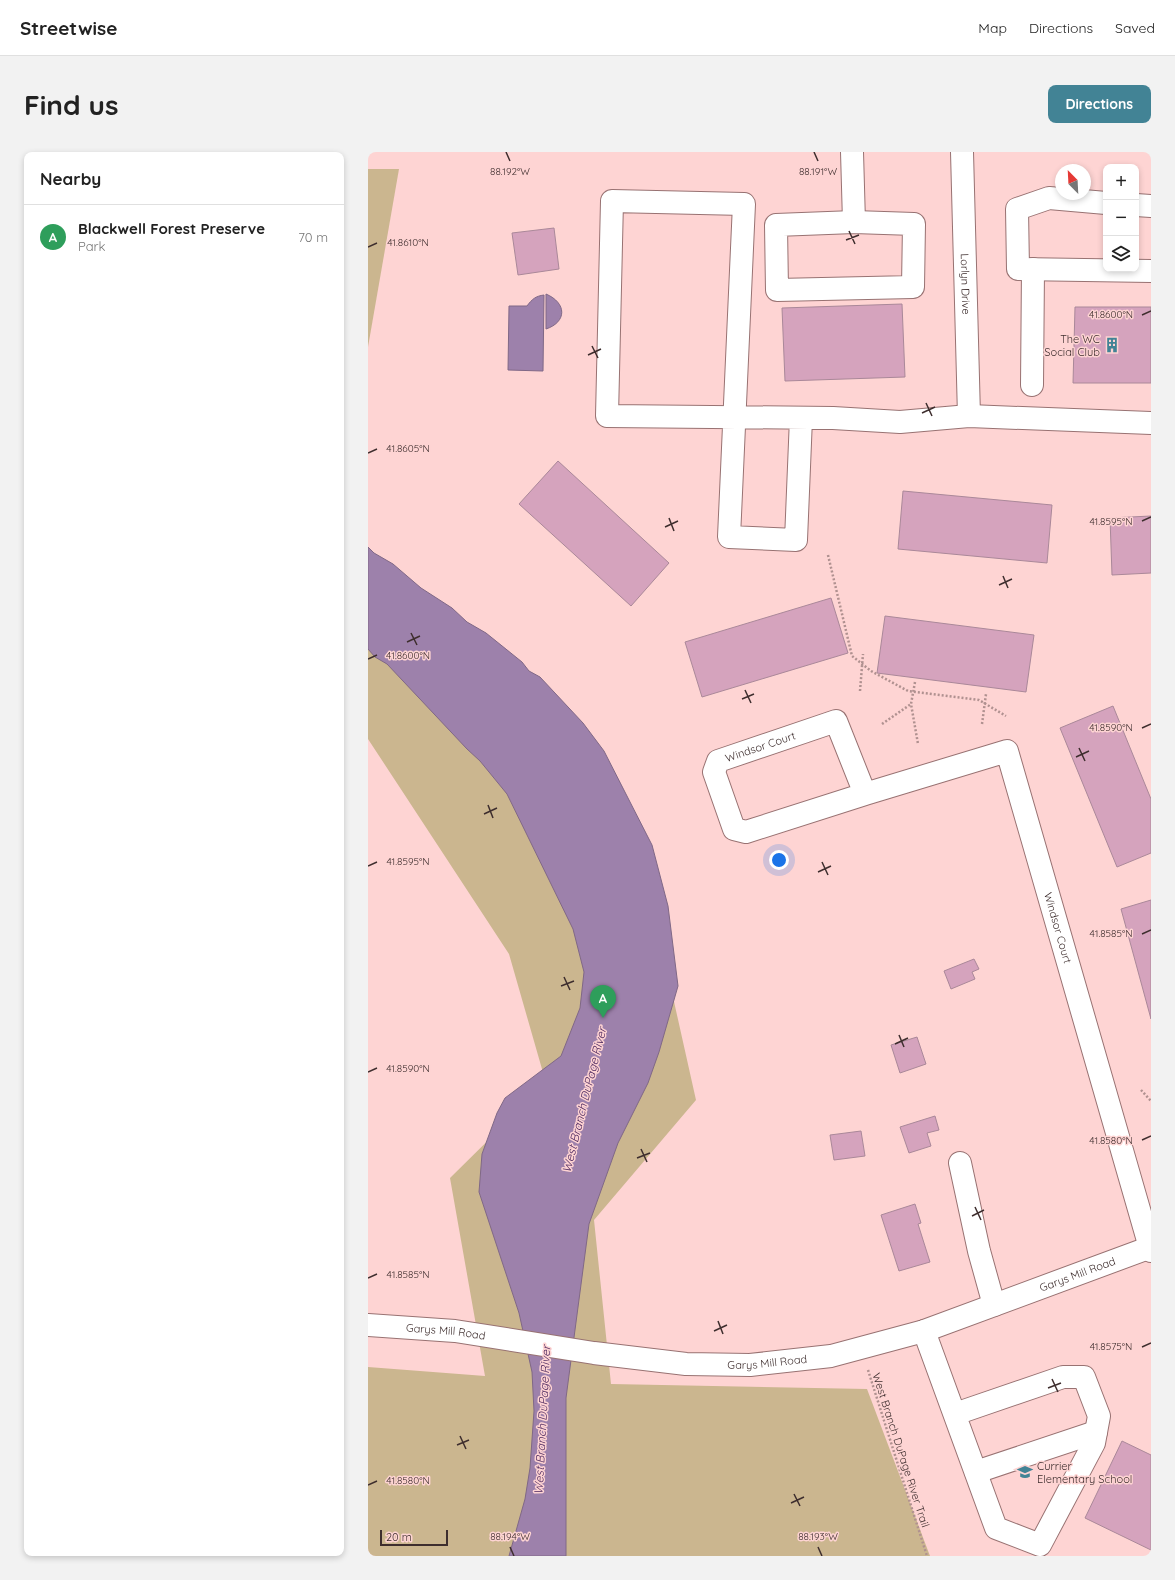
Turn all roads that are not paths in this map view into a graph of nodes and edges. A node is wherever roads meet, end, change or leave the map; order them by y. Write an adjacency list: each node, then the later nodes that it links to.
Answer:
1 (852, 152): 6 (street)
2 (962, 152): 10 (street, Lorlyn Drive)
3 (1103, 203): 7 (street)
4 (1139, 205): 5 (street)
5 (1151, 206)
6 (854, 222): 6 (street)
7 (1033, 269): 8 (street); 9 (street)
8 (1151, 271)
9 (1032, 385)
10 (969, 416): 12 (street); 13 (street)
11 (735, 417): 11 (street); 12 (street); 12 (street)
12 (801, 418)
13 (1151, 423)
14 (865, 794): 14 (street, Windsor Court); 16 (street, Windsor Court)
15 (960, 1163): 17 (street)
16 (1150, 1249): 17 (street, Garys Mill Road)
17 (994, 1305): 19 (street, Garys Mill Road)
18 (368, 1325): 19 (street, Garys Mill Road)
19 (924, 1331): 20 (street)
20 (955, 1414): 21 (street); 22 (street)
21 (1096, 1432): 22 (street); 22 (street)
22 (976, 1472)

